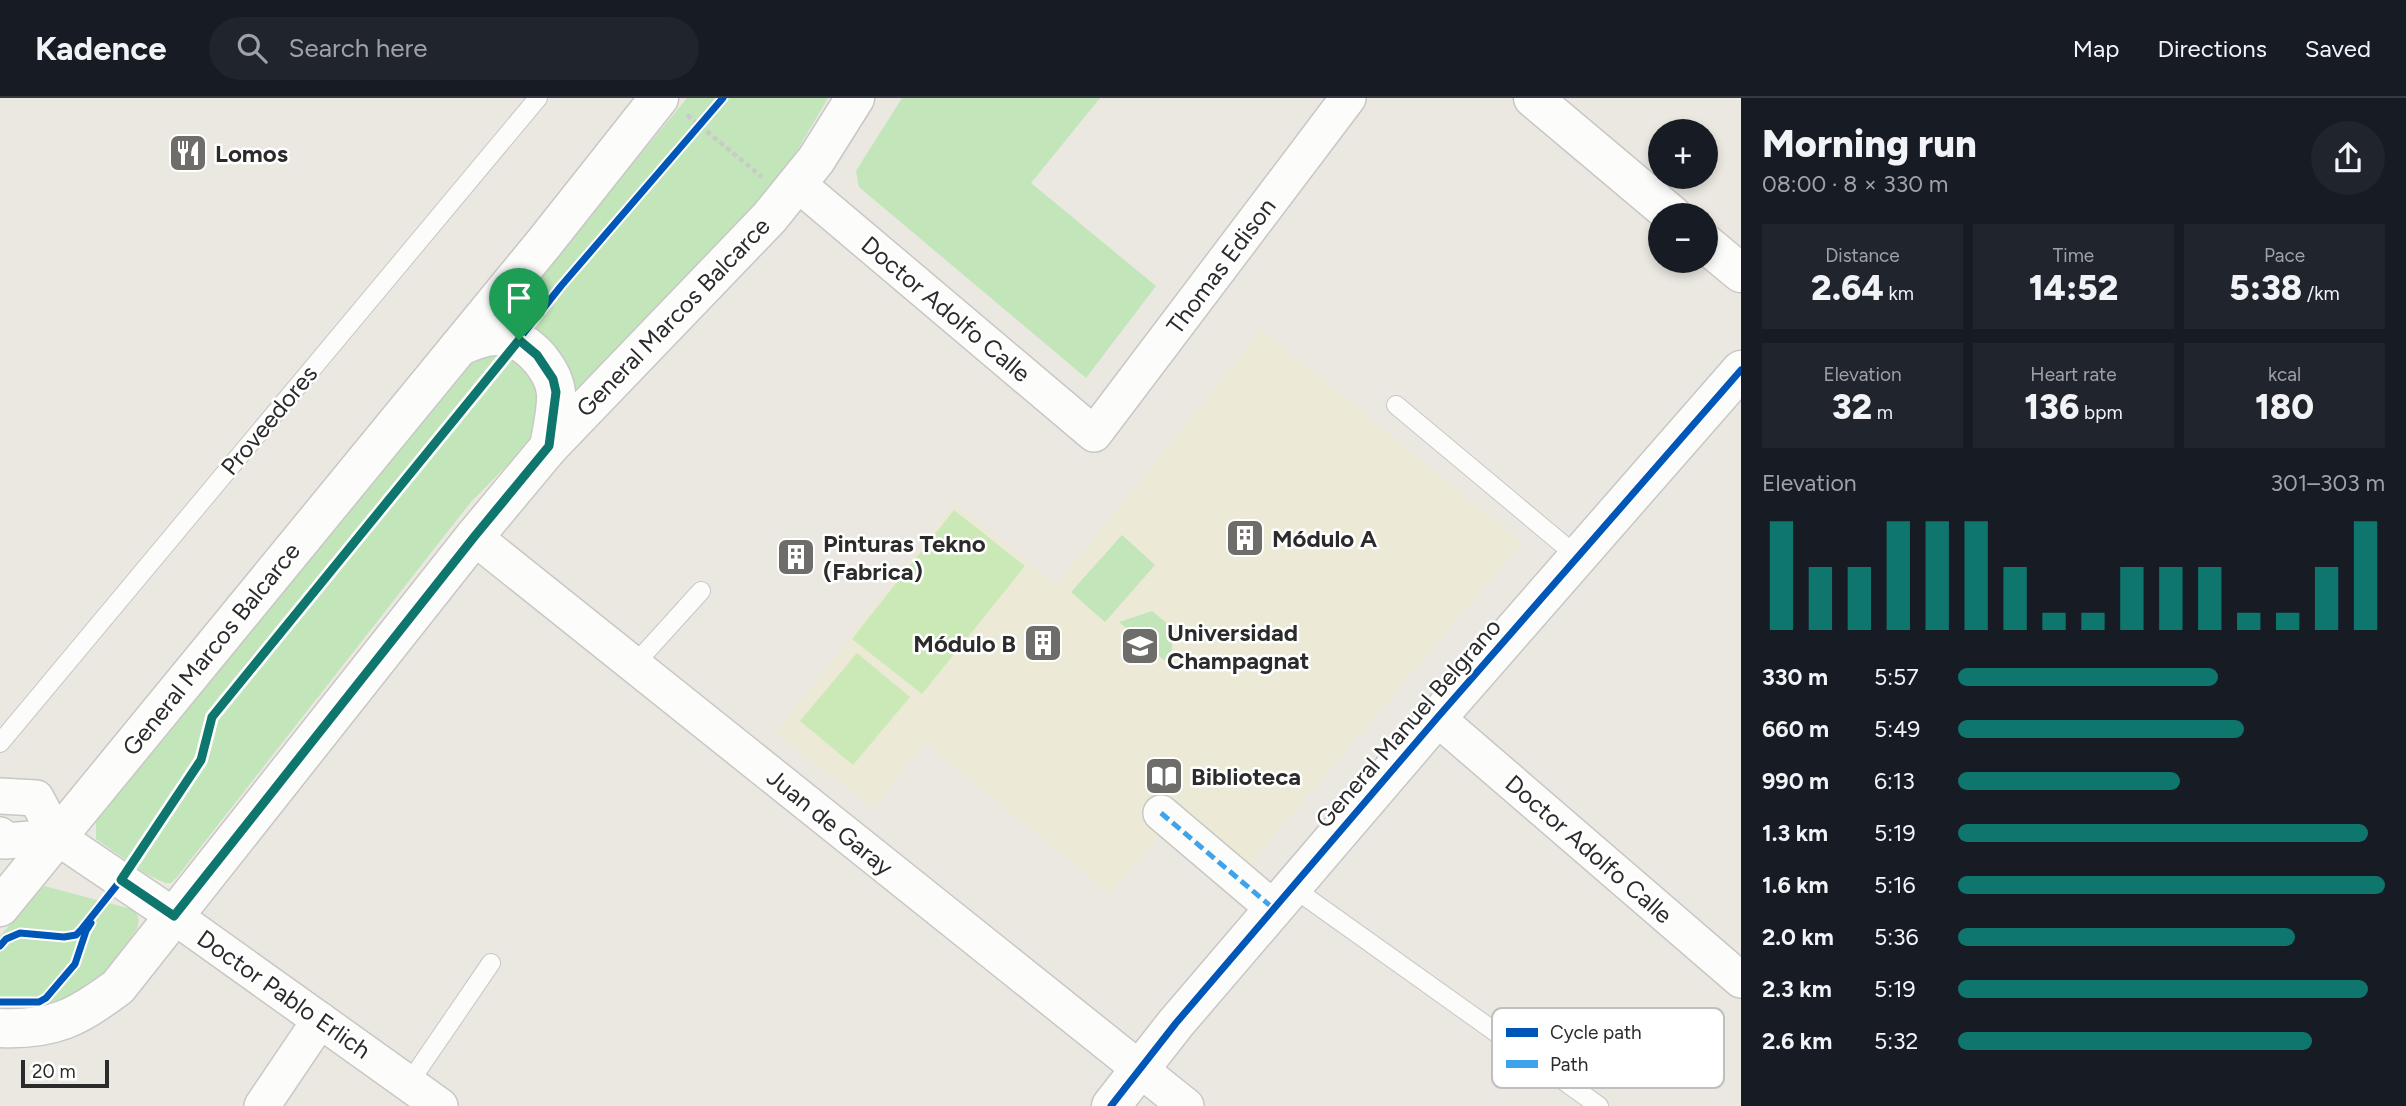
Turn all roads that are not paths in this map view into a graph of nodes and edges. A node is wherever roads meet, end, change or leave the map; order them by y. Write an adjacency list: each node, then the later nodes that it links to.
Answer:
1 (538, 98): 20 (lane, Proveedores)
2 (855, 98): 6 (main road, General Marcos Balcarce)
3 (1348, 98): 13 (street, Thomas Edison)
4 (1533, 98): 7 (main road)
5 (671, 105): 10 (main road, General Marcos Balcarce)
6 (792, 191): 13 (street, Doctor Adolfo Calle); 14 (main road, General Marcos Balcarce)
7 (1658, 203)
8 (1718, 254): 9 (main road)
9 (1741, 273)
10 (458, 347): 14 (main road); 24 (main road, General Marcos Balcarce)
11 (1741, 370): 16 (main road, General Manuel Belgrano)
12 (1396, 405): 16 (lane)
13 (1094, 434)
14 (549, 446): 15 (main road, General Marcos Balcarce)
15 (474, 537): 18 (street, Juan de Garay); 27 (main road, General Marcos Balcarce)
16 (1578, 557): 19 (main road, General Manuel Belgrano)
17 (701, 591): 18 (lane)
18 (634, 665): 33 (street, Juan de Garay)
19 (1437, 718): 25 (main road, General Manuel Belgrano); 29 (street, Doctor Adolfo Calle)
20 (0, 743)
21 (0, 796): 24 (street)
22 (1161, 813): 25 (street)
23 (0, 835): 24 (street)
24 (57, 837): 26 (main road, General Marcos Balcarce); 27 (street, Doctor Pablo Erlich)
25 (1283, 898): 32 (lane); 33 (main road, General Manuel Belgrano)
26 (0, 907)
27 (174, 916): 30 (street, Doctor Pablo Erlich); 31 (main road, General Marcos Balcarce)
28 (491, 963): 34 (lane)
29 (1741, 980)
30 (320, 1020): 34 (street, Doctor Pablo Erlich); 36 (street)
31 (0, 1028)
32 (1492, 1036)
33 (1138, 1069): 38 (main road, General Manuel Belgrano); 39 (street, Juan de Garay)
34 (409, 1083): 37 (street, Doctor Pablo Erlich)
35 (1571, 1088): 40 (lane)
36 (262, 1106)
37 (440, 1106)
38 (1111, 1106)
39 (1186, 1106)
40 (1598, 1106)

